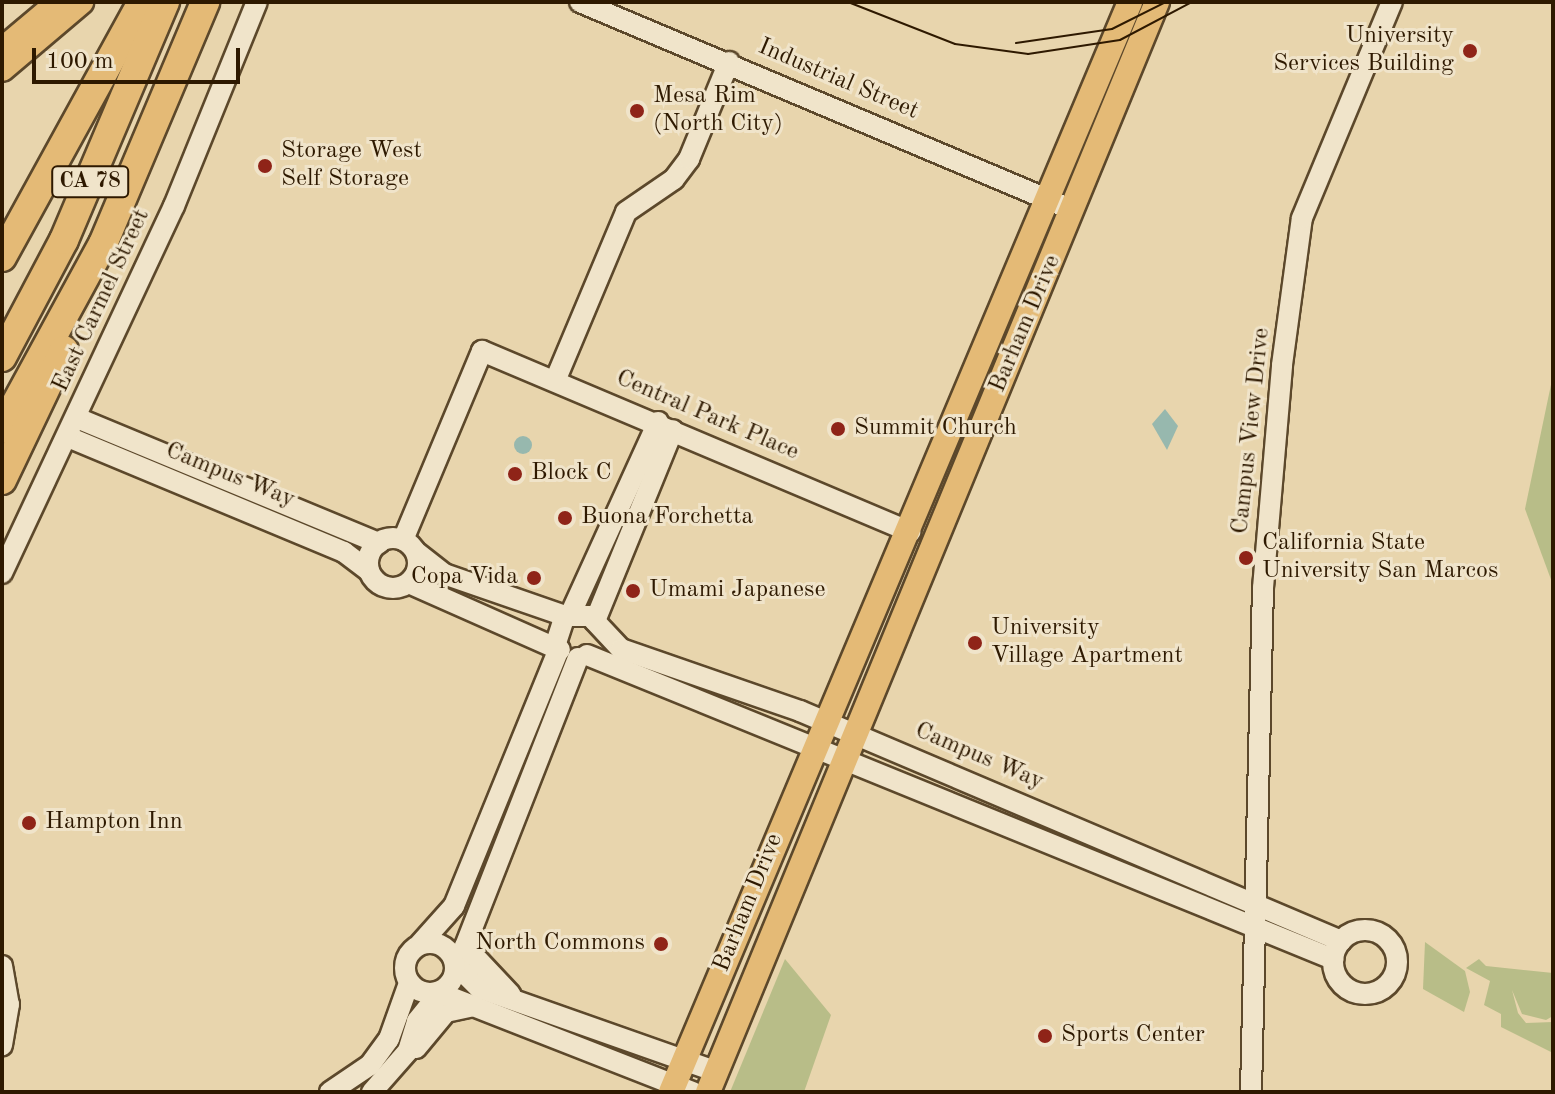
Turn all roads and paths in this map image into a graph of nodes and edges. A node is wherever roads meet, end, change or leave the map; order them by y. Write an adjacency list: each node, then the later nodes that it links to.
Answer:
1 (59, 2): 12 (main road)
2 (81, 2): 14 (main road)
3 (142, 2): 18 (highway)
4 (165, 2): 19 (highway, CA 78)
5 (205, 2): 17 (highway, CA 78)
6 (257, 2): 21 (street, East Carmel Street)
7 (580, 2): 11 (street, Industrial Street)
8 (1130, 2): 15 (main road, Barham Drive)
9 (1157, 2): 16 (main road, Barham Drive)
10 (1392, 2): 42 (street, Campus View Drive)
11 (620, 10): 13 (street, Industrial Street)
12 (2, 50)
13 (729, 62): 15 (street, Industrial Street); 20 (street)
14 (2, 69)
15 (1048, 199): 16 (street, Industrial Street); 28 (main road, Barham Drive)
16 (1073, 210): 39 (main road, Barham Drive)
17 (103, 244): 23 (highway, CA 78); 25 (highway)
18 (2, 257)
19 (2, 357)
20 (555, 381): 22 (street, Central Park Place); 30 (street, Central Park Place)
21 (77, 418): 24 (street, East Carmel Street); 26 (street, Campus Way)
22 (665, 426): 28 (street, Central Park Place); 34 (street); 35 (street)
23 (2, 429)
24 (68, 437): 27 (street, Campus Way); 32 (street, East Carmel Street)
25 (2, 480)
26 (293, 500): 27 (street); 29 (street, Campus Way)
27 (294, 530): 31 (street, Campus Way)
28 (907, 539): 38 (main road)
29 (379, 543): 30 (street, Campus Way); 31 (street)
30 (410, 546): 33 (street); 34 (street, Campus Way)
31 (369, 571): 33 (street, Campus Way)
32 (2, 573)
33 (409, 583): 36 (street, Campus Way)
34 (568, 615): 35 (street, Campus Way); 36 (street)
35 (597, 624): 37 (street); 38 (street, Campus Way)
36 (558, 646): 37 (street, Campus Way); 44 (street)
37 (582, 657): 40 (street, Campus Way); 45 (street)
38 (831, 724): 39 (street, Campus Way); 40 (main road, Barham Drive)
39 (856, 734): 41 (main road, Barham Drive); 42 (street, Campus Way)
40 (813, 746): 41 (street, Campus Way); 54 (main road, Barham Drive)
41 (846, 760): 43 (street, Campus Way); 55 (main road, Barham Drive)
42 (1252, 898): 43 (street, Campus View Drive); 43 (street, Campus Way)
43 (1251, 926): 56 (street, Campus View Drive)
44 (420, 944): 47 (street); 48 (street)
45 (465, 946): 47 (street); 50 (street)
46 (2, 966): 52 (street)
47 (457, 966): 49 (street); 50 (street)
48 (409, 983): 49 (street); 58 (street)
49 (440, 993): 51 (street); 53 (street)
50 (519, 1002): 54 (street)
51 (470, 1007): 53 (street); 57 (street)
52 (2, 1045)
53 (408, 1051): 59 (street)
54 (683, 1059): 55 (street); 57 (main road, Barham Drive)
55 (712, 1082)
56 (1254, 1087)
57 (679, 1089)
58 (330, 1092)
59 (372, 1092)

